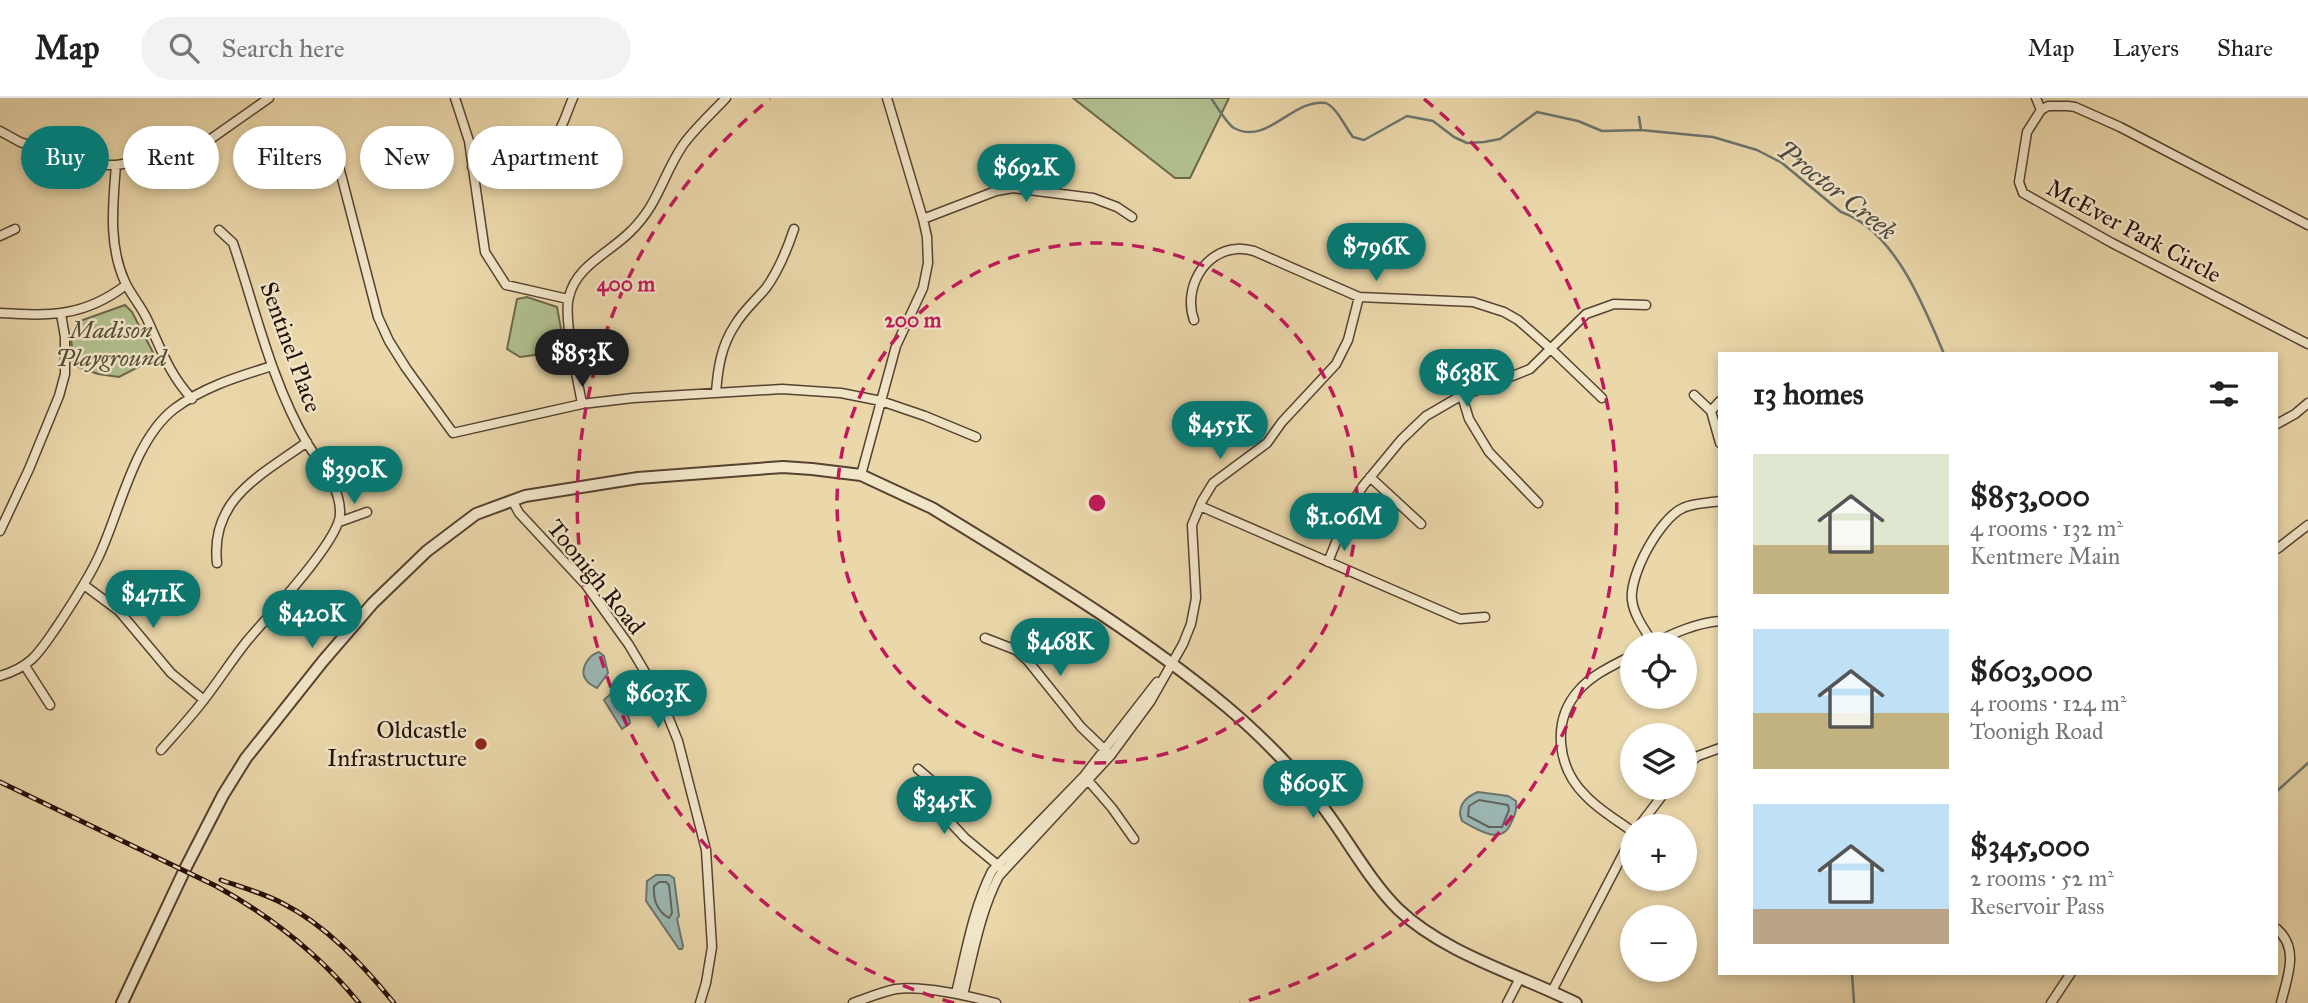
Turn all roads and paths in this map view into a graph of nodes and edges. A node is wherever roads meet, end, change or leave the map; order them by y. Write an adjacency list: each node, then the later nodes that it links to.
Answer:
1 (269, 98): 11 (street)
2 (455, 98): 10 (street)
3 (573, 98): 8 (street)
4 (726, 98): 23 (street)
5 (887, 98): 15 (street)
6 (2036, 98): 7 (street)
7 (2041, 110): 16 (street); 28 (street, McEver Park Circle)
8 (560, 126)
9 (0, 131): 11 (street)
10 (468, 138)
11 (116, 164): 21 (street)
12 (345, 189): 39 (street)
13 (475, 189): 23 (street)
14 (1132, 217): 15 (street)
15 (923, 219): 36 (street)
16 (2308, 225)
17 (15, 229): 20 (street)
18 (794, 229): 31 (street)
19 (219, 230): 30 (street, Sentinel Place)
20 (0, 236)
21 (126, 285): 26 (street); 35 (street)
22 (1359, 297): 27 (street); 29 (street); 50 (street)
23 (568, 299): 39 (street)
24 (1646, 305): 29 (street)
25 (0, 313): 26 (street)
26 (61, 314): 55 (street)
27 (1194, 320)
28 (2308, 344)
29 (1551, 349): 33 (street); 34 (street)
30 (272, 366): 35 (street); 44 (street, Sentinel Place)
31 (716, 392): 36 (street); 39 (street)
32 (1694, 395): 40 (street)
33 (1462, 396): 46 (street); 49 (street)
34 (1602, 398)
35 (192, 399): 59 (street)
36 (881, 401): 43 (street); 45 (street)
37 (1718, 403): 40 (street)
38 (2308, 403): 41 (street)
39 (582, 404)
40 (1711, 411): 42 (street)
41 (2278, 423)
42 (1718, 436)
43 (976, 437)
44 (307, 442): 52 (street, Sentinel Place); 58 (street)
45 (860, 475): 47 (street); 66 (street)
46 (1370, 477): 53 (street); 57 (street)
47 (512, 500): 88 (street); 89 (street, Toonigh Road)
48 (1718, 501): 62 (street)
49 (1538, 503)
50 (1200, 506): 57 (street); 66 (street)
51 (367, 512): 52 (street)
52 (339, 522): 69 (street)
53 (1421, 524)
54 (2308, 524): 56 (street)
55 (0, 531)
56 (2278, 548)
57 (1328, 562): 60 (street)
58 (217, 563)
59 (84, 585): 67 (street); 69 (street)
60 (1485, 617)
61 (1718, 621): 63 (street)
62 (1647, 632)
63 (1679, 632)
64 (985, 638): 73 (street)
65 (1620, 662): 79 (street)
66 (1172, 664): 73 (street); 85 (street)
67 (25, 666): 68 (street); 70 (street)
68 (0, 676)
69 (204, 700): 72 (street)
70 (50, 705)
71 (1718, 749): 74 (street)
72 (162, 750)
73 (1108, 752): 76 (street)
74 (1697, 757)
75 (918, 769): 82 (street)
76 (1086, 778): 80 (street); 82 (street)
77 (1659, 800): 78 (street)
78 (1648, 814)
79 (1620, 824)
80 (1134, 839)
81 (1620, 859): 86 (street)
82 (1000, 868): 87 (street)
83 (2278, 930): 95 (street)
84 (2070, 975): 94 (street)
85 (1520, 978): 86 (street); 92 (street)
86 (1552, 991): 93 (street)
87 (959, 994): 90 (street); 91 (street)
88 (122, 1003)
89 (700, 1003)
90 (853, 1003)
91 (996, 1003)
92 (1507, 1003)
93 (1576, 1003)
94 (2051, 1003)
95 (2281, 1003)

